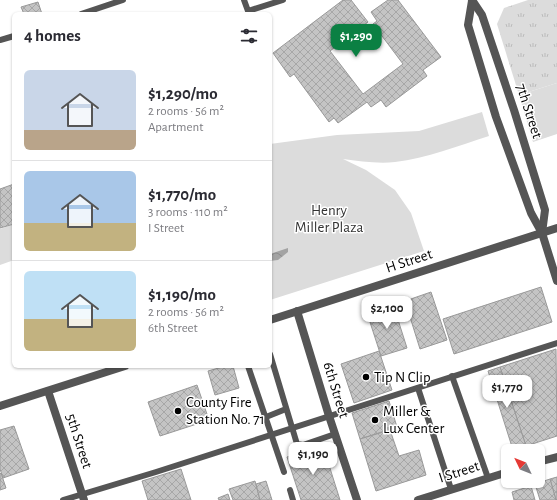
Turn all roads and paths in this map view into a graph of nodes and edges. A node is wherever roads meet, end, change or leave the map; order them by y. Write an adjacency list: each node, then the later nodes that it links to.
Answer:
1 (123, 0): 5 (lane)
2 (244, 0): 3 (lane)
3 (283, 0)
4 (473, 0): 9 (street, 7th Street); 9 (street, 7th Street)
5 (87, 12)
6 (12, 37): 7 (lane)
7 (0, 40)
8 (557, 228): 9 (street, H Street)
9 (542, 233): 10 (street, 7th Street); 11 (street, H Street)
10 (557, 281)
11 (297, 311): 12 (street, H Street); 22 (street, 6th Street)
12 (272, 319)
13 (557, 343): 17 (lane)
14 (272, 361): 21 (lane)
15 (120, 368): 19 (street)
16 (249, 368): 23 (lane)
17 (452, 376): 18 (lane); 31 (lane)
18 (418, 388): 22 (lane); 32 (lane)
19 (48, 391): 20 (street); 34 (street, 5th Street)
20 (0, 406)
21 (286, 409): 23 (lane); 24 (lane)
22 (329, 416): 24 (lane); 26 (street, 6th Street)
23 (266, 417): 25 (lane)
24 (292, 428): 25 (lane); 26 (lane)
25 (272, 434): 29 (lane); 34 (lane)
26 (335, 434): 37 (street, 6th Street)
27 (557, 457): 28 (street)
28 (545, 460)
29 (284, 472)
30 (501, 474): 31 (street, I Street)
31 (488, 478): 32 (street, I Street)
32 (450, 489): 38 (street, I Street)
33 (290, 490): 36 (lane)
34 (83, 497): 35 (lane)
35 (63, 500)
36 (293, 500)
37 (357, 500)
38 (418, 500)

